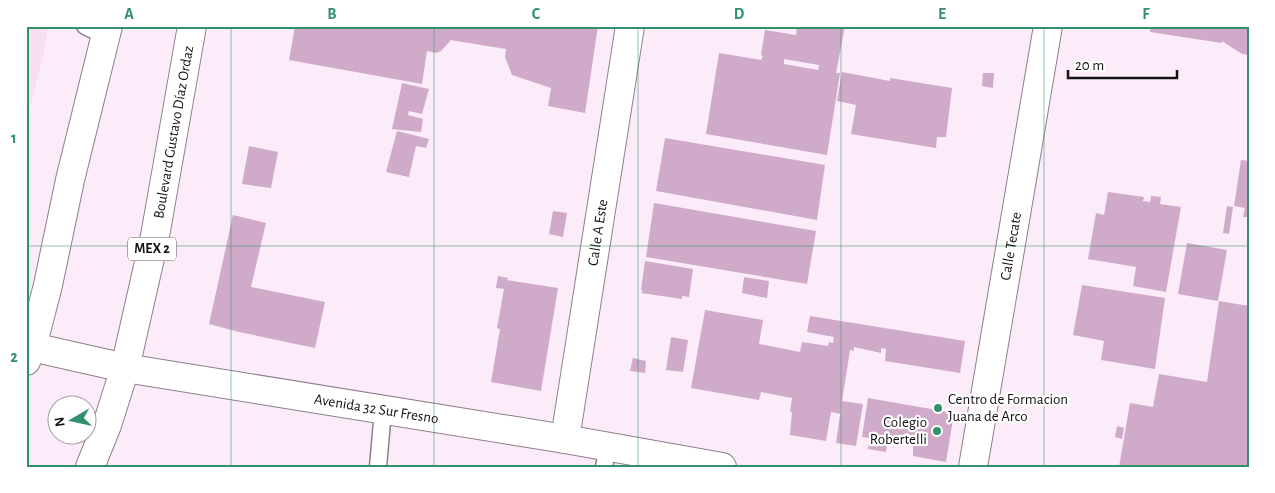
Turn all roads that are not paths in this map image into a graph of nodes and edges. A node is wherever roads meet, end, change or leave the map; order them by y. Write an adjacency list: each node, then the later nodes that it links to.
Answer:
1 (192, 26): 6 (street, Boulevard Gustavo Díaz Ordaz / MEX 2)
2 (630, 26): 8 (street, Calle A Este)
3 (1048, 26): 13 (street, Calle Tecate)
4 (100, 30): 5 (street)
5 (29, 354): 6 (street, Avenida 32 Sur Fresno)
6 (125, 368): 7 (street, Avenida 32 Sur Fresno); 10 (street, Boulevard Gustavo Díaz Ordaz / MEX 2)
7 (383, 410): 8 (street, Avenida 32 Sur Fresno); 11 (lane)
8 (565, 440): 9 (street, Avenida 32 Sur Fresno)
9 (606, 457): 12 (street, Avenida 32 Sur Fresno)
10 (97, 465)
11 (378, 467)
12 (722, 467)
13 (973, 467)

